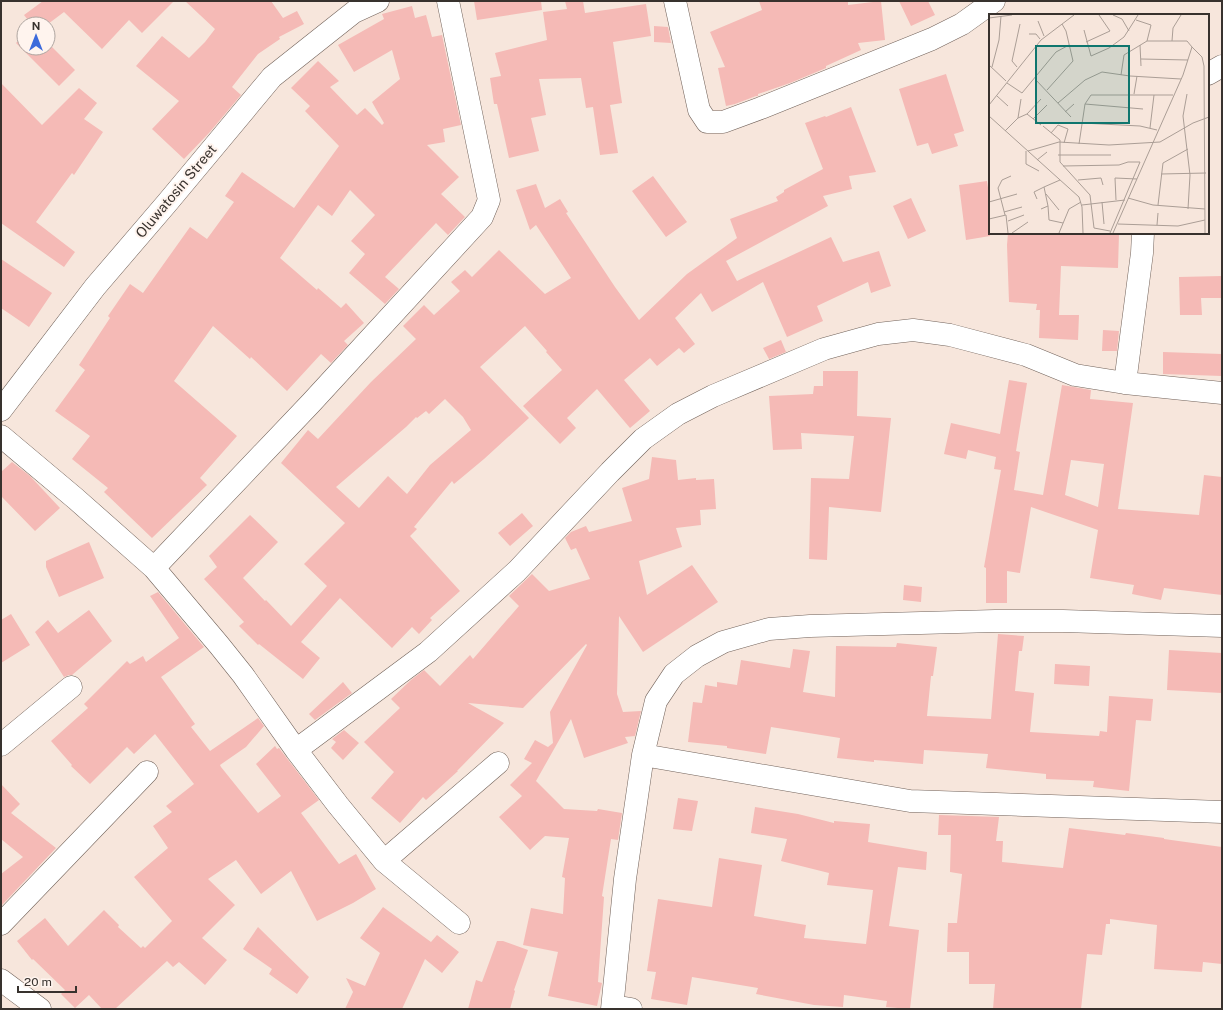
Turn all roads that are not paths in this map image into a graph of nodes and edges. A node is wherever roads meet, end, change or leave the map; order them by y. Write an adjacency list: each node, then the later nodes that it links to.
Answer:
1 (378, 1): 10 (street, Oluwatosin Street)
2 (448, 1): 12 (street)
3 (675, 1): 4 (street)
4 (994, 1)
5 (1222, 66): 6 (street)
6 (1209, 73)
7 (1143, 234): 8 (street)
8 (1125, 383): 9 (street); 16 (street)
9 (1222, 393)
10 (1, 410)
11 (1, 436): 12 (street)
12 (154, 568): 16 (street)
13 (1222, 626): 17 (street)
14 (71, 687): 15 (street)
15 (1, 745)
16 (296, 750): 21 (street)
17 (643, 755): 20 (street); 25 (street)
18 (498, 763): 21 (street)
19 (147, 772): 23 (street)
20 (1222, 812)
21 (384, 861): 22 (street)
22 (458, 923)
23 (1, 924)
24 (1, 980): 26 (street)
25 (619, 1008)
26 (40, 1009)

